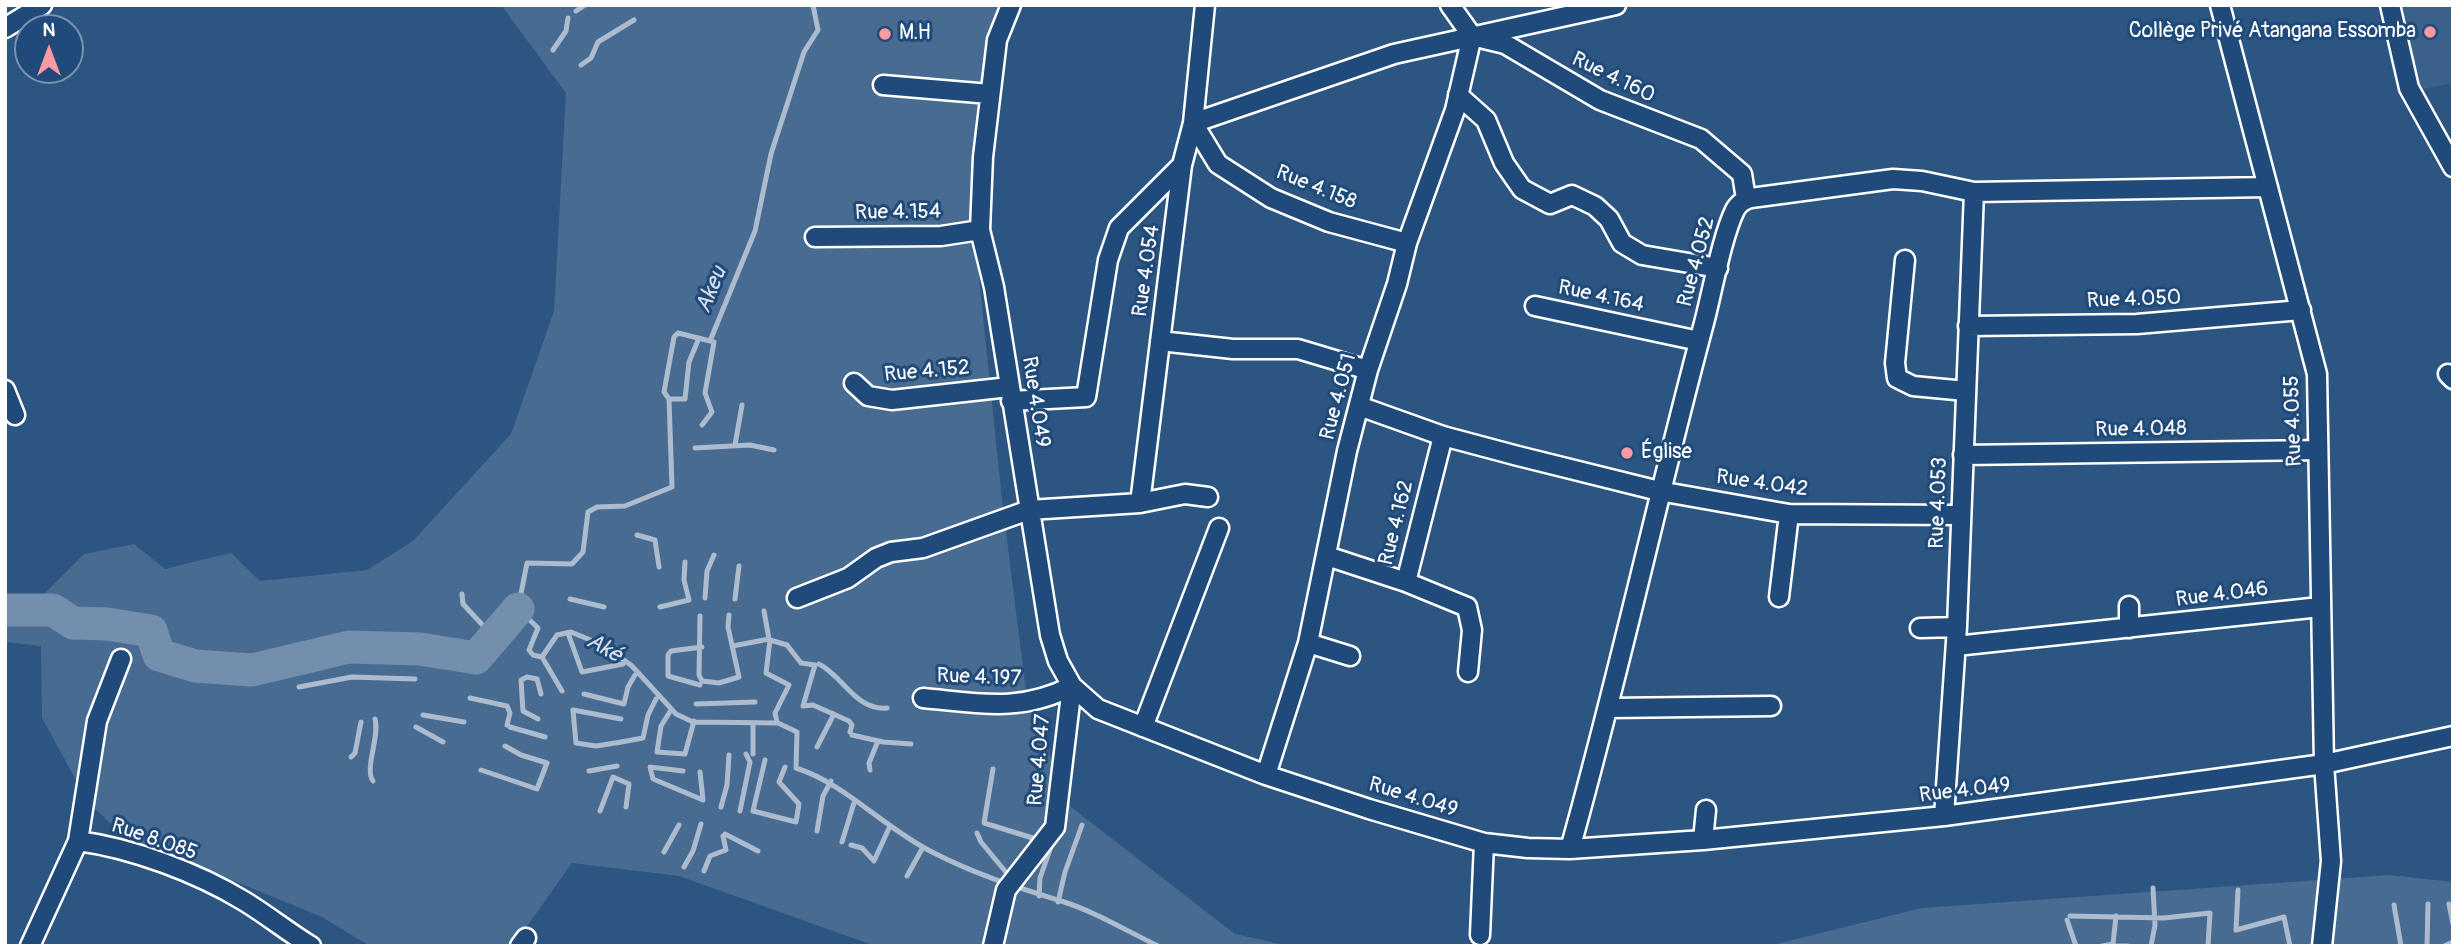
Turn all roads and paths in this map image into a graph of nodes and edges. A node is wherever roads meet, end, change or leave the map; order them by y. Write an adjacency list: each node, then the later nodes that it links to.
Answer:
1 (42, 5): 8 (street)
2 (1011, 5): 11 (street, Rue 4.049)
3 (1205, 5): 13 (street, Rue 4.054)
4 (1450, 5): 9 (street)
5 (1616, 5): 9 (street)
6 (2220, 5): 16 (street, Rue 4.055)
7 (2390, 5): 14 (street)
8 (5, 28)
9 (1472, 36): 12 (street, Rue 4.051); 13 (street); 18 (street, Rue 4.160)
10 (883, 85): 11 (street)
11 (990, 94): 19 (street, Rue 4.049)
12 (1458, 95): 21 (street, Rue 4.051); 23 (street)
13 (1193, 123): 15 (street, Rue 4.054); 21 (street, Rue 4.158)
14 (2452, 162)
15 (1182, 165): 27 (street, Rue 4.054); 33 (street, Rue 4.152)
16 (2268, 187): 17 (street); 25 (street, Rue 4.055)
17 (1974, 192): 18 (street); 26 (street, Rue 4.053)
18 (1746, 199): 23 (street, Rue 4.052)
19 (980, 230): 20 (street, Rue 4.154); 33 (street, Rue 4.049)
20 (815, 237)
21 (1407, 243): 29 (street, Rue 4.051)
22 (1905, 260): 32 (street)
23 (1718, 268): 28 (street, Rue 4.052)
24 (1535, 306): 28 (street, Rue 4.164)
25 (2301, 310): 26 (street, Rue 4.050); 37 (street, Rue 4.055)
26 (1968, 326): 32 (street, Rue 4.053)
27 (1160, 341): 29 (street); 41 (street, Rue 4.054)
28 (1699, 341): 39 (street, Rue 4.052)
29 (1368, 370): 34 (street, Rue 4.051)
30 (854, 383): 33 (street, Rue 4.152)
31 (5, 390): 35 (street)
32 (1966, 391): 38 (street, Rue 4.053)
33 (1010, 394): 42 (street, Rue 4.049)
34 (1359, 406): 36 (street, Rue 4.042); 46 (street, Rue 4.051)
35 (15, 415)
36 (1443, 436): 39 (street, Rue 4.042); 47 (street, Rue 4.162)
37 (2318, 450): 38 (street, Rue 4.048); 51 (street, Rue 4.055)
38 (1963, 455): 44 (street, Rue 4.053)
39 (1659, 491): 43 (street, Rue 4.042); 63 (street, Rue 4.052)
40 (1208, 497): 41 (street)
41 (1140, 503): 42 (street)
42 (1030, 510): 49 (street); 60 (street, Rue 4.049)
43 (1789, 514): 44 (street, Rue 4.042); 48 (street)
44 (1961, 515): 52 (street, Rue 4.053)
45 (1219, 528): 64 (street)
46 (1327, 556): 47 (street, Rue 4.162); 55 (street, Rue 4.051)
47 (1406, 582): 59 (street)
48 (1779, 597)
49 (797, 598)
50 (2129, 606): 54 (street)
51 (2320, 607): 54 (street, Rue 4.046); 66 (street, Rue 4.055)
52 (1957, 627): 53 (street); 56 (street, Rue 4.053)
53 (1920, 628)
54 (2129, 628): 56 (street, Rue 4.046)
55 (1308, 643): 57 (street); 67 (street, Rue 4.051)
56 (1956, 646): 69 (street, Rue 4.053)
57 (1350, 656)
58 (121, 659): 71 (street)
59 (1468, 672)
60 (1072, 686): 61 (street, Rue 4.197); 64 (street, Rue 4.049); 77 (street, Rue 4.047)
61 (923, 698)
62 (1771, 706): 63 (street)
63 (1610, 708): 73 (street, Rue 4.052)
64 (1143, 727): 67 (street, Rue 4.049)
65 (2453, 736): 66 (street, Rue 4.049)
66 (2324, 764): 69 (street, Rue 4.049); 78 (street, Rue 4.055)
67 (1266, 775): 72 (street, Rue 4.049)
68 (1706, 810): 70 (street)
69 (1944, 816): 70 (street, Rue 4.049)
70 (1703, 840): 73 (street, Rue 4.049)
71 (78, 841): 75 (street, Rue 8.085); 76 (street, Rue 8.085)
72 (1484, 843): 73 (street, Rue 4.049); 74 (street)
73 (1570, 849)
74 (1480, 935)
75 (30, 946)
76 (311, 946)
77 (993, 946)
78 (2322, 946)

